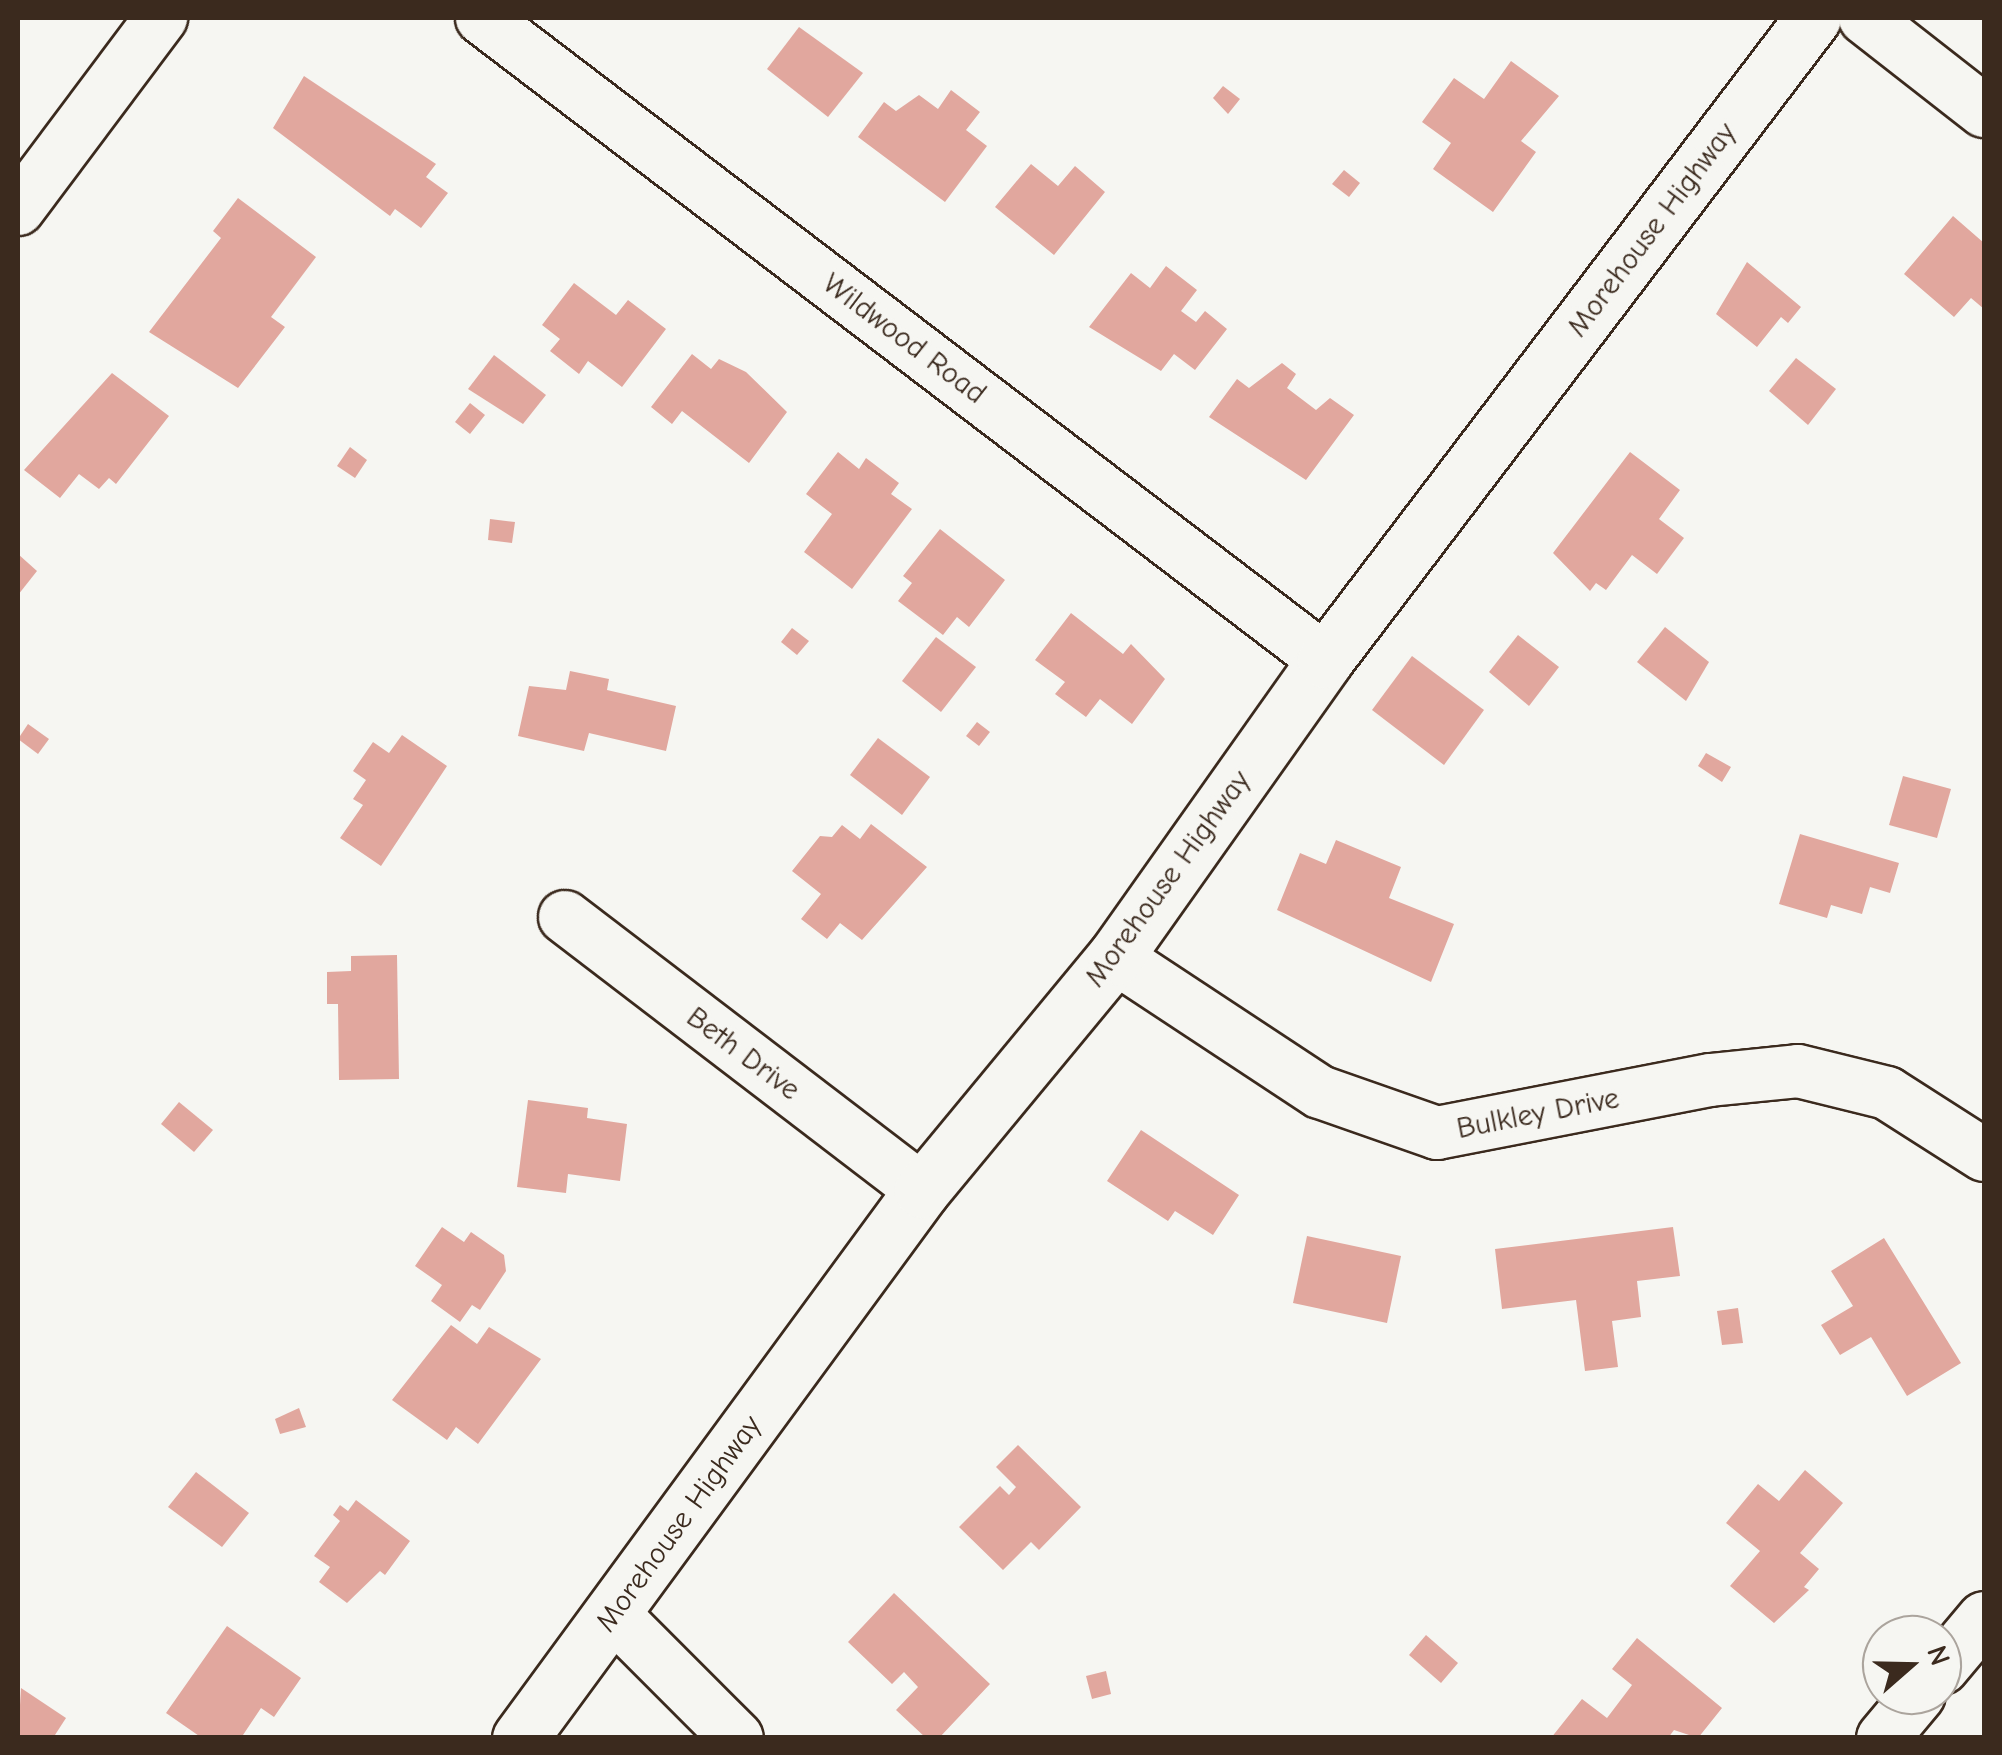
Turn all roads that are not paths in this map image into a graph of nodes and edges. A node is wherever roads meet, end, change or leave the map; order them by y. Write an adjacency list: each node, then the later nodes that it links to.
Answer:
1 (161, 18): 6 (street)
2 (482, 18): 7 (street, Wildwood Road)
3 (1814, 18): 7 (street, Morehouse Highway)
4 (1865, 18): 5 (street)
5 (1984, 111)
6 (18, 209)
7 (1325, 660): 9 (street, Morehouse Highway)
8 (564, 918): 11 (street, Beth Drive)
9 (1115, 957): 10 (street, Bulkley Drive); 11 (street, Morehouse Highway)
10 (1984, 1155)
11 (922, 1190): 12 (street, Morehouse Highway)
12 (613, 1614): 16 (street, Morehouse Highway); 17 (street)
13 (1984, 1618): 14 (street)
14 (1962, 1644)
15 (1902, 1715): 18 (street)
16 (520, 1738)
17 (736, 1738)
18 (1883, 1738)

